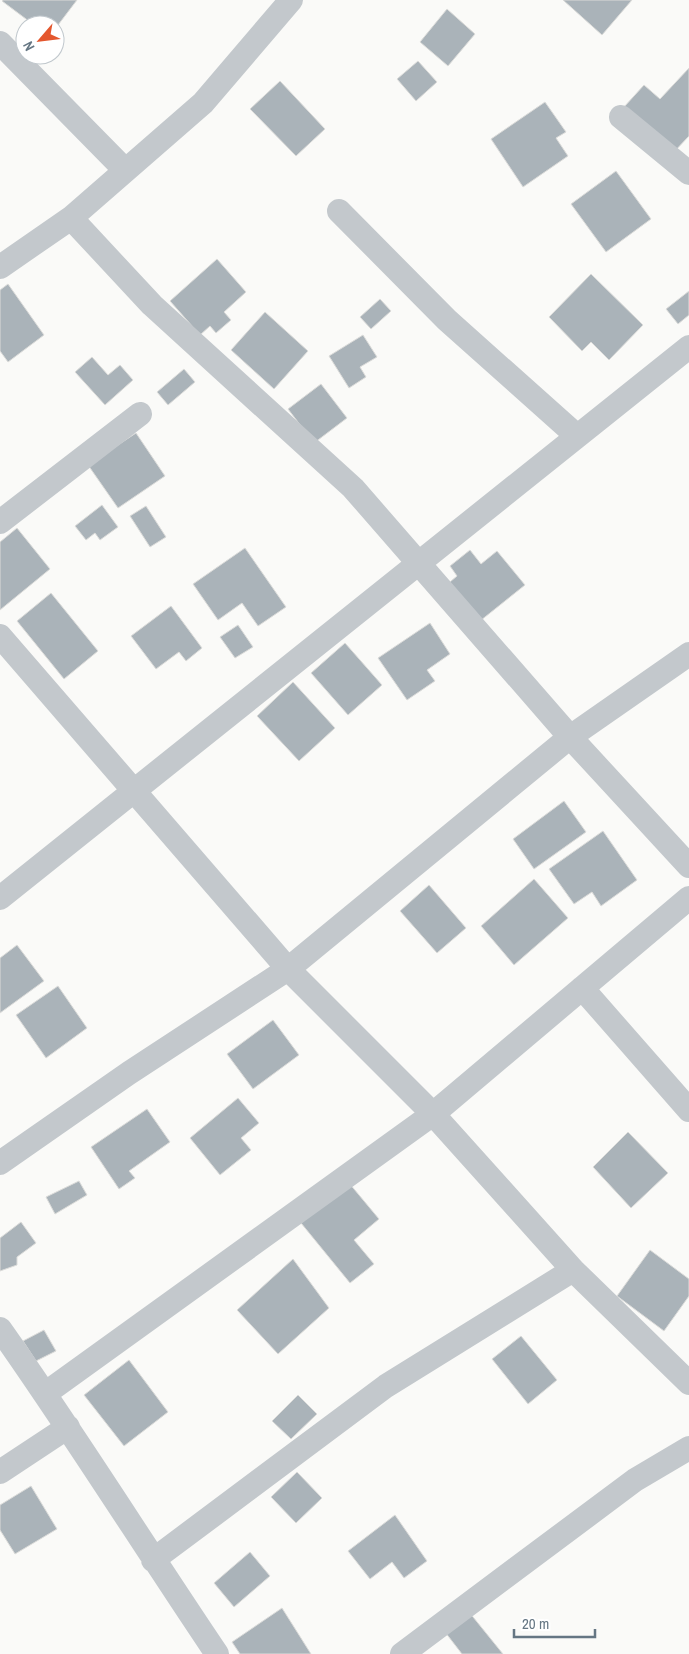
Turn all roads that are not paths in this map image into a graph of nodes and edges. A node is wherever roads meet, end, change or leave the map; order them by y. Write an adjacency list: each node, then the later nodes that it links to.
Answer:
1 (291, 0): 4 (street)
2 (0, 43): 4 (street)
3 (620, 117): 5 (street)
4 (124, 170): 7 (street)
5 (689, 173)
6 (339, 211): 11 (street)
7 (71, 218): 8 (street); 13 (street)
8 (0, 267)
9 (689, 347): 11 (street)
10 (140, 414): 12 (street)
11 (577, 436): 13 (street)
12 (0, 522)
13 (418, 564): 16 (street); 17 (street)
14 (0, 636): 17 (street)
15 (689, 654): 16 (street)
16 (570, 737): 18 (street); 21 (street)
17 (135, 790): 19 (street); 21 (street)
18 (689, 866)
19 (0, 898)
20 (689, 898): 22 (street)
21 (288, 969): 24 (street); 25 (street)
22 (582, 988): 23 (street); 24 (street)
23 (689, 1110)
24 (433, 1114): 26 (street); 29 (street)
25 (0, 1163)
26 (573, 1270): 28 (street); 33 (street)
27 (0, 1329): 29 (street)
28 (689, 1383)
29 (46, 1393): 30 (street)
30 (68, 1427): 32 (street); 33 (street)
31 (689, 1448): 35 (street)
32 (0, 1472)
33 (153, 1560): 34 (street)
34 (217, 1654)
35 (402, 1654)

